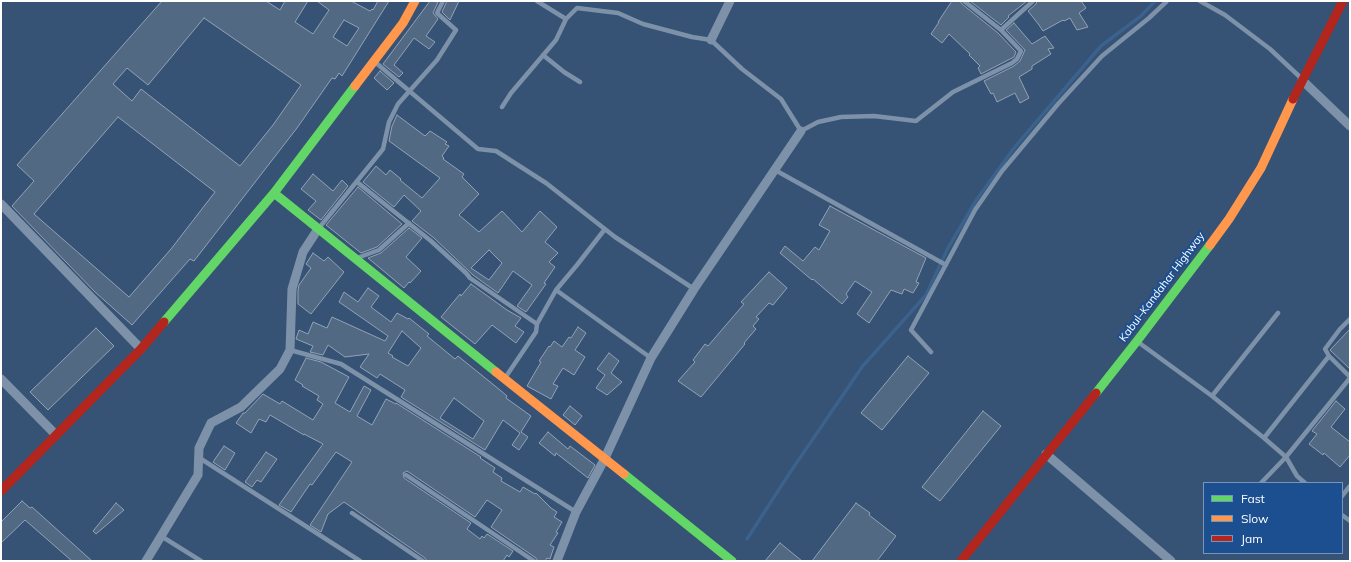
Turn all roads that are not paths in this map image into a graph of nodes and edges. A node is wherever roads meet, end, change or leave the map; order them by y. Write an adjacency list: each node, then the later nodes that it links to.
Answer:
1 (415, 1): 14 (street)
2 (443, 1): 17 (lane)
3 (537, 1): 10 (lane)
4 (730, 1): 12 (street)
5 (964, 1): 11 (lane)
6 (1033, 1): 11 (lane)
7 (1167, 1): 29 (lane)
8 (1200, 1): 15 (lane)
9 (1343, 1): 15 (street, Kabul–Kandahar Highway)
10 (566, 19): 12 (lane); 13 (lane)
11 (1001, 30): 20 (lane)
12 (711, 40): 20 (lane)
13 (543, 55): 16 (lane); 18 (lane)
14 (374, 61): 17 (lane); 23 (street)
15 (1302, 80): 19 (street); 35 (street, Kabul–Kandahar Highway)
16 (580, 82)
17 (409, 91): 22 (lane); 27 (lane)
18 (502, 107)
19 (1350, 126)
20 (801, 131): 21 (street)
21 (775, 170): 29 (lane); 30 (street)
22 (357, 182): 25 (lane); 26 (lane)
23 (274, 193): 26 (street); 36 (street)
24 (1, 204): 36 (street)
25 (409, 223): 28 (lane); 34 (lane)
26 (318, 229): 28 (street); 37 (street)
27 (605, 229): 30 (lane); 31 (lane)
28 (355, 258): 43 (street)
29 (946, 265): 38 (lane)
30 (694, 288): 40 (street)
31 (556, 290): 34 (lane); 40 (lane)
32 (1278, 313): 44 (lane)
33 (1350, 319): 39 (lane)
34 (537, 324): 43 (lane)
35 (1136, 341): 44 (lane); 47 (street, Kabul–Kandahar Highway)
36 (141, 349): 45 (street)
37 (290, 350): 48 (street); 57 (lane)
38 (931, 352)
39 (1329, 356): 41 (lane); 46 (lane)
40 (651, 358): 50 (street)
41 (1350, 378): 49 (lane)
42 (1, 379): 45 (street)
43 (504, 379): 50 (street)
44 (1212, 396): 46 (lane)
45 (56, 435): 55 (street)
46 (1264, 438): 49 (lane)
47 (1046, 454): 67 (street, Kabul–Kandahar Highway); 68 (street)
48 (198, 457): 59 (street); 63 (lane)
49 (1286, 457): 52 (lane); 53 (lane)
50 (604, 460): 57 (street); 66 (street)
51 (406, 475): 64 (lane)
52 (1263, 482)
53 (1304, 482)
54 (1350, 486): 56 (lane)
55 (1, 491)
56 (1343, 495)
57 (576, 512): 65 (street)
58 (352, 513): 60 (lane)
59 (161, 536): 61 (street); 62 (lane)
60 (421, 560)
61 (146, 561)
62 (201, 561)
63 (360, 561)
64 (534, 561)
65 (557, 561)
66 (732, 561)
67 (961, 561)
68 (1171, 561)

